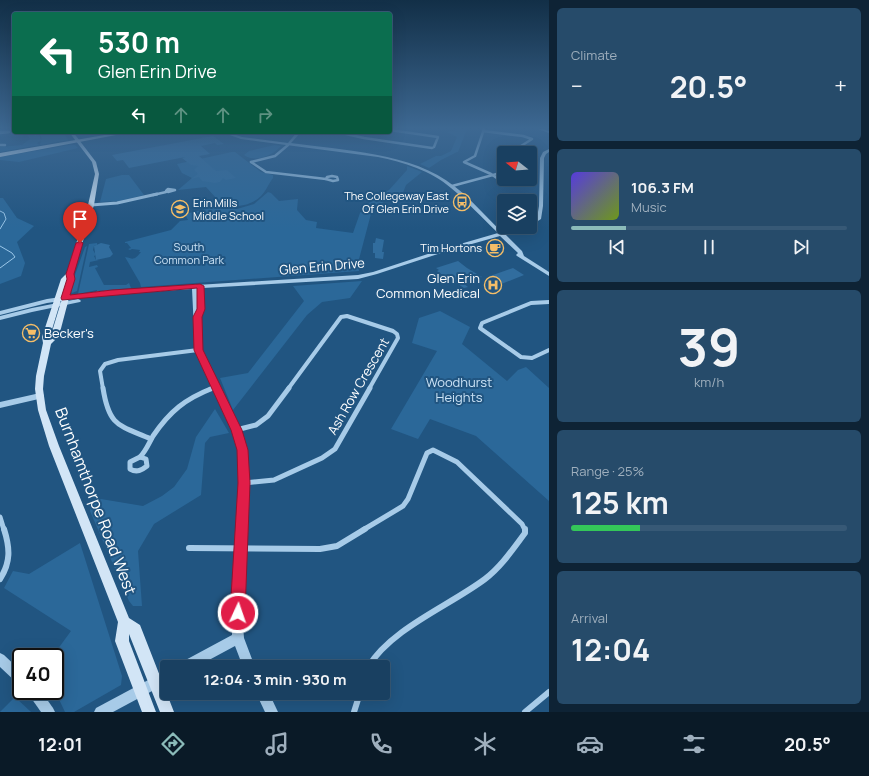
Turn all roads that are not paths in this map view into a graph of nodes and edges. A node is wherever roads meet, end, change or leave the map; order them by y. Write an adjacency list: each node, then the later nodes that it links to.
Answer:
1 (93, 162): 12 (main road, Burnhamthorpe Road West)
2 (251, 162): 9 (street)
3 (402, 162): 10 (street)
4 (465, 162): 7 (street)
5 (543, 162): 13 (street)
6 (497, 174): 7 (street)
7 (493, 175): 8 (street); 10 (street)
8 (497, 177)
9 (326, 179)
10 (452, 186): 15 (street)
11 (166, 192): 12 (street)
12 (91, 205): 20 (main road, Burnhamthorpe Road West)
13 (539, 215): 14 (street)
14 (537, 222)
15 (497, 232)
16 (497, 233): 19 (street, Glen Erin Drive)
17 (499, 234): 18 (street)
18 (549, 274)
19 (198, 288): 20 (street, Glen Erin Drive); 23 (street)
20 (61, 301): 22 (street, Glen Erin Drive); 26 (main road, Burnhamthorpe Road West)
21 (549, 302): 24 (street)
22 (1, 314)
23 (198, 350): 25 (street); 29 (street)
24 (549, 350)
25 (216, 387): 28 (street); 29 (street)
26 (40, 396): 27 (street); 36 (main road, Burnhamthorpe Road West)
27 (0, 406)
28 (236, 430): 31 (street); 31 (street, Ash Row Crescent)
29 (151, 439): 30 (street)
30 (140, 457)
31 (244, 483): 34 (street)
32 (0, 516): 35 (street)
33 (189, 548): 34 (street)
34 (241, 549): 37 (street); 41 (street)
35 (0, 579)
36 (124, 622): 43 (main road, Burnhamthorpe Road West); 45 (main road, Burnhamthorpe Road West)
37 (238, 638): 39 (street); 40 (street)
38 (0, 659): 42 (street)
39 (197, 660)
40 (246, 660)
41 (372, 660)
42 (12, 670)
43 (160, 677)
44 (160, 680): 45 (street)
45 (141, 690): 52 (street); 53 (main road, Burnhamthorpe Road West)
46 (549, 692): 57 (street)
47 (40, 700): 51 (street)
48 (165, 700): 54 (main road, Burnhamthorpe Road West)
49 (266, 700): 55 (street)
50 (358, 700): 56 (street)
51 (49, 712)
52 (100, 712)
53 (149, 712)
54 (167, 712)
55 (272, 712)
56 (354, 712)
57 (525, 712)

